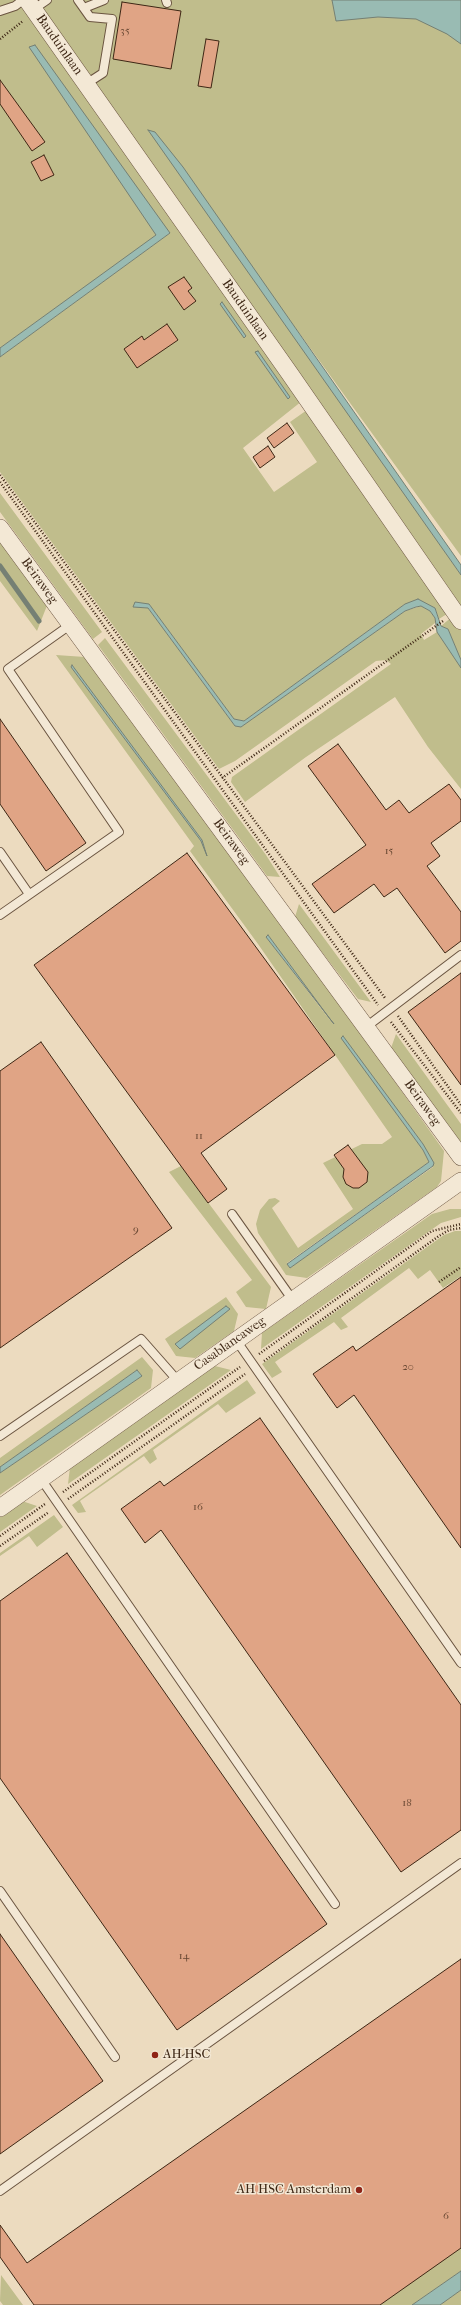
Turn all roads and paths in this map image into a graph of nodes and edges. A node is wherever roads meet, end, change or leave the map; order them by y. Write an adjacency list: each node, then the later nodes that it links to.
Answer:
1 (78, 0): 4 (lane)
2 (104, 0): 4 (lane)
3 (33, 4): 5 (lane); 6 (path); 7 (street, Bauduinlaan)
4 (84, 8): 7 (lane)
5 (0, 11)
6 (0, 39)
7 (86, 84): 12 (street, Bauduinlaan)
8 (0, 475): 14 (path)
9 (0, 482): 20 (path)
10 (0, 528): 13 (street, Beiraweg)
11 (442, 621): 14 (path)
12 (461, 621)
13 (70, 624): 16 (lane); 21 (street, Beiraweg)
14 (222, 778): 19 (path)
15 (0, 852): 16 (lane)
16 (29, 894): 17 (lane)
17 (0, 914)
18 (461, 955): 19 (lane)
19 (392, 1007): 20 (lane); 22 (path)
20 (384, 1013): 21 (lane); 23 (path)
21 (366, 1027): 24 (street, Beiraweg)
22 (461, 1104)
23 (461, 1113)
24 (461, 1157)
25 (461, 1182): 31 (street, Casablancaweg)
26 (232, 1214): 31 (lane)
27 (461, 1224): 33 (path)
28 (461, 1228): 33 (path)
29 (461, 1267): 30 (path)
30 (439, 1282)
31 (292, 1300): 32 (street, Casablancaweg)
32 (236, 1340): 33 (lane); 34 (street, Casablancaweg)
33 (252, 1364): 37 (path); 37 (path); 41 (lane)
34 (178, 1381): 35 (lane); 36 (street, Casablancaweg)
35 (0, 1436)
36 (41, 1479): 37 (lane); 38 (street, Casablancaweg)
37 (56, 1501): 39 (path); 40 (path); 44 (lane)
38 (0, 1508)
39 (0, 1536)
40 (0, 1546)
41 (461, 1663)
42 (461, 1863): 46 (lane)
43 (0, 1891): 45 (lane)
44 (335, 1904)
45 (115, 2057)
46 (0, 2191)

